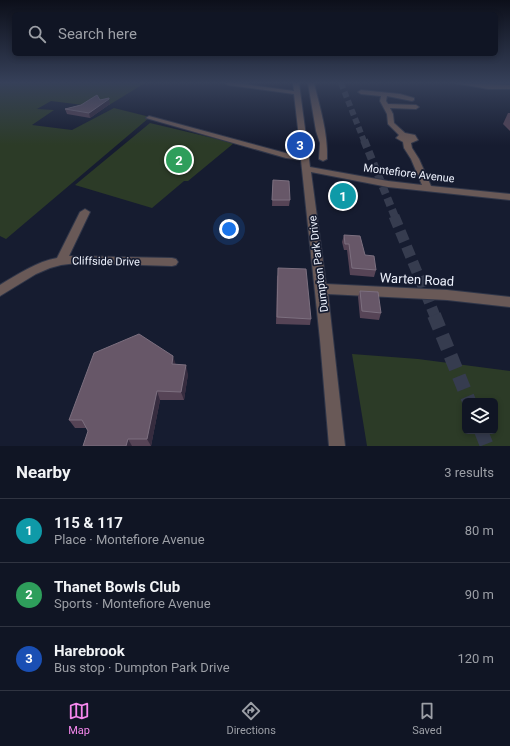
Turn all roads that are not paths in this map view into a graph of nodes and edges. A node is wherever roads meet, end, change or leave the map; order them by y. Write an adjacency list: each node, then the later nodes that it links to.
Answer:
1 (301, 104): 6 (street, Dumpton Park Drive)
2 (316, 104): 6 (street)
3 (385, 106): 4 (street); 9 (street)
4 (416, 106)
5 (148, 118): 8 (street, Montefiore Avenue)
6 (311, 130): 7 (street); 8 (street, Dumpton Park Drive)
7 (323, 159)
8 (306, 164): 9 (street, Montefiore Avenue); 14 (street, Dumpton Park Drive)
9 (428, 189): 10 (street, Montefiore Avenue)
10 (510, 197)
11 (85, 212): 12 (street)
12 (61, 261): 13 (street, Cliffside Drive); 15 (street, Cliffside Drive)
13 (172, 262)
14 (321, 289): 16 (street, Warten Road); 17 (street, Dumpton Park Drive)
15 (0, 291)
16 (510, 302)
17 (337, 446)

